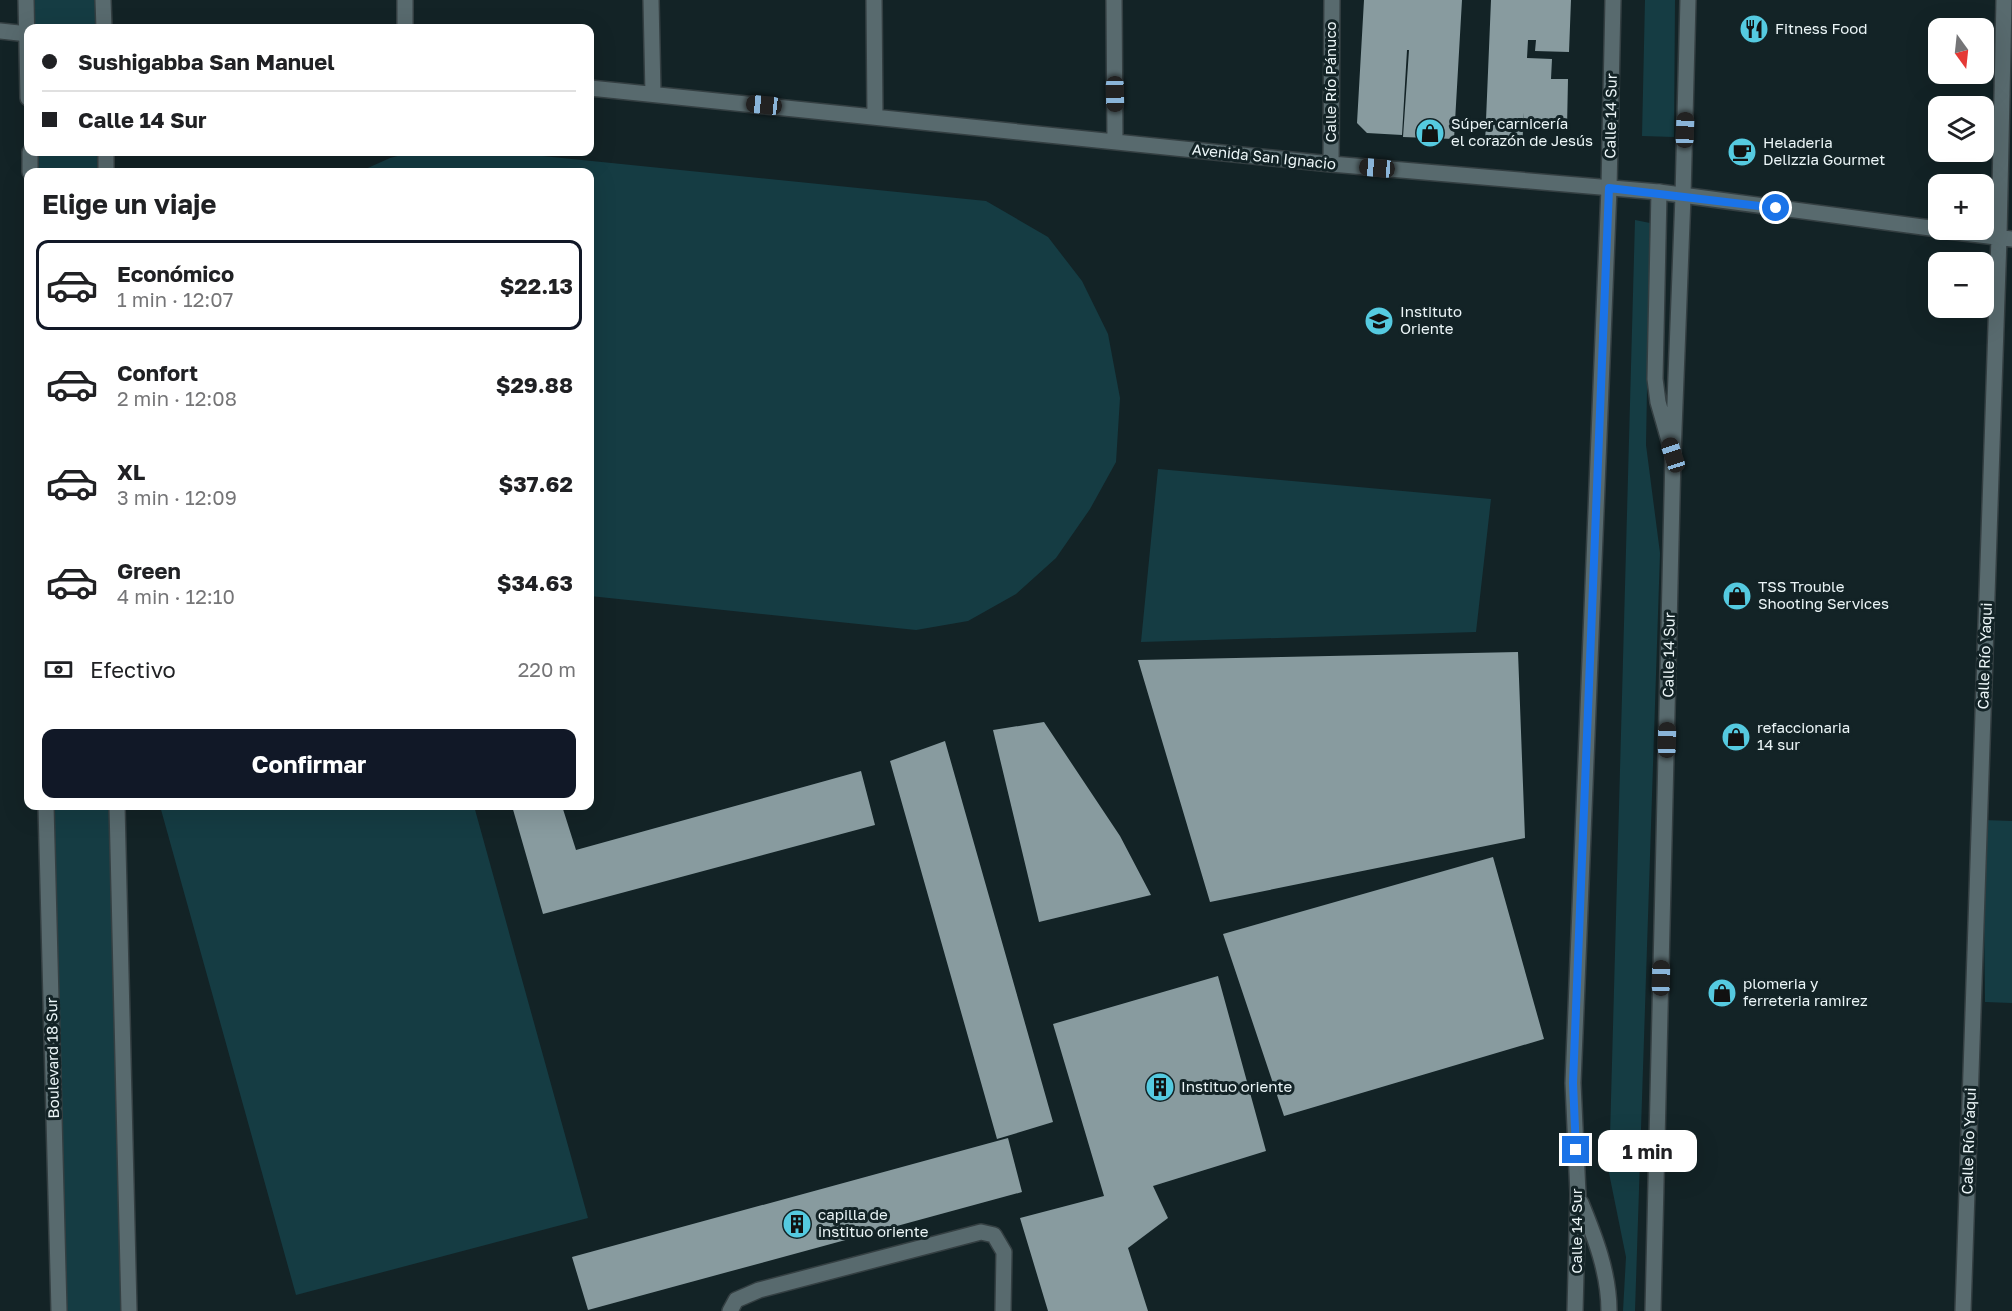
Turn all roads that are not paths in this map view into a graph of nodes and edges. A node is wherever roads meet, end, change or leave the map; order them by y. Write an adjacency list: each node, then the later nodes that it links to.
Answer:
1 (26, 0): 11 (main road)
2 (103, 0): 12 (main road)
3 (405, 0): 13 (main road)
4 (651, 0): 17 (main road)
5 (874, 0): 18 (main road)
6 (1114, 0): 19 (main road)
7 (1332, 0): 20 (main road, Calle Río Pánuco)
8 (1613, 0): 21 (main road, Calle 14 Sur)
9 (1688, 0): 23 (main road, Calle 14 Sur)
10 (2004, 0): 25 (main road, Calle Río Yaqui)
11 (27, 24)
12 (104, 24)
13 (405, 24)
14 (0, 31): 15 (main road)
15 (24, 34)
16 (594, 88): 17 (main road, Avenida San Ignacio)
17 (653, 94): 18 (main road, Avenida San Ignacio)
18 (875, 116): 19 (main road, Avenida San Ignacio)
19 (1115, 141): 20 (main road, Avenida San Ignacio)
20 (1331, 164): 21 (main road, Avenida San Ignacio)
21 (1609, 188): 22 (main road, Avenida San Ignacio); 29 (main road, Calle 14 Sur)
22 (1659, 192): 23 (main road, Avenida San Ignacio); 26 (main road)
23 (1683, 196): 24 (main road, Avenida San Ignacio); 26 (main road, Calle 14 Sur)
24 (1928, 228)
25 (2005, 238): 37 (main road, Calle Río Yaqui)
26 (1673, 455): 36 (main road, Calle 14 Sur)
27 (46, 810): 30 (main road, Boulevard 18 Sur)
28 (117, 810): 31 (main road)
29 (1578, 1194): 34 (main road, Calle 14 Sur); 35 (main road)
30 (59, 1311)
31 (129, 1311)
32 (730, 1311): 33 (main road)
33 (1003, 1311)
34 (1575, 1311)
35 (1609, 1311)
36 (1653, 1311)
37 (1964, 1311)

